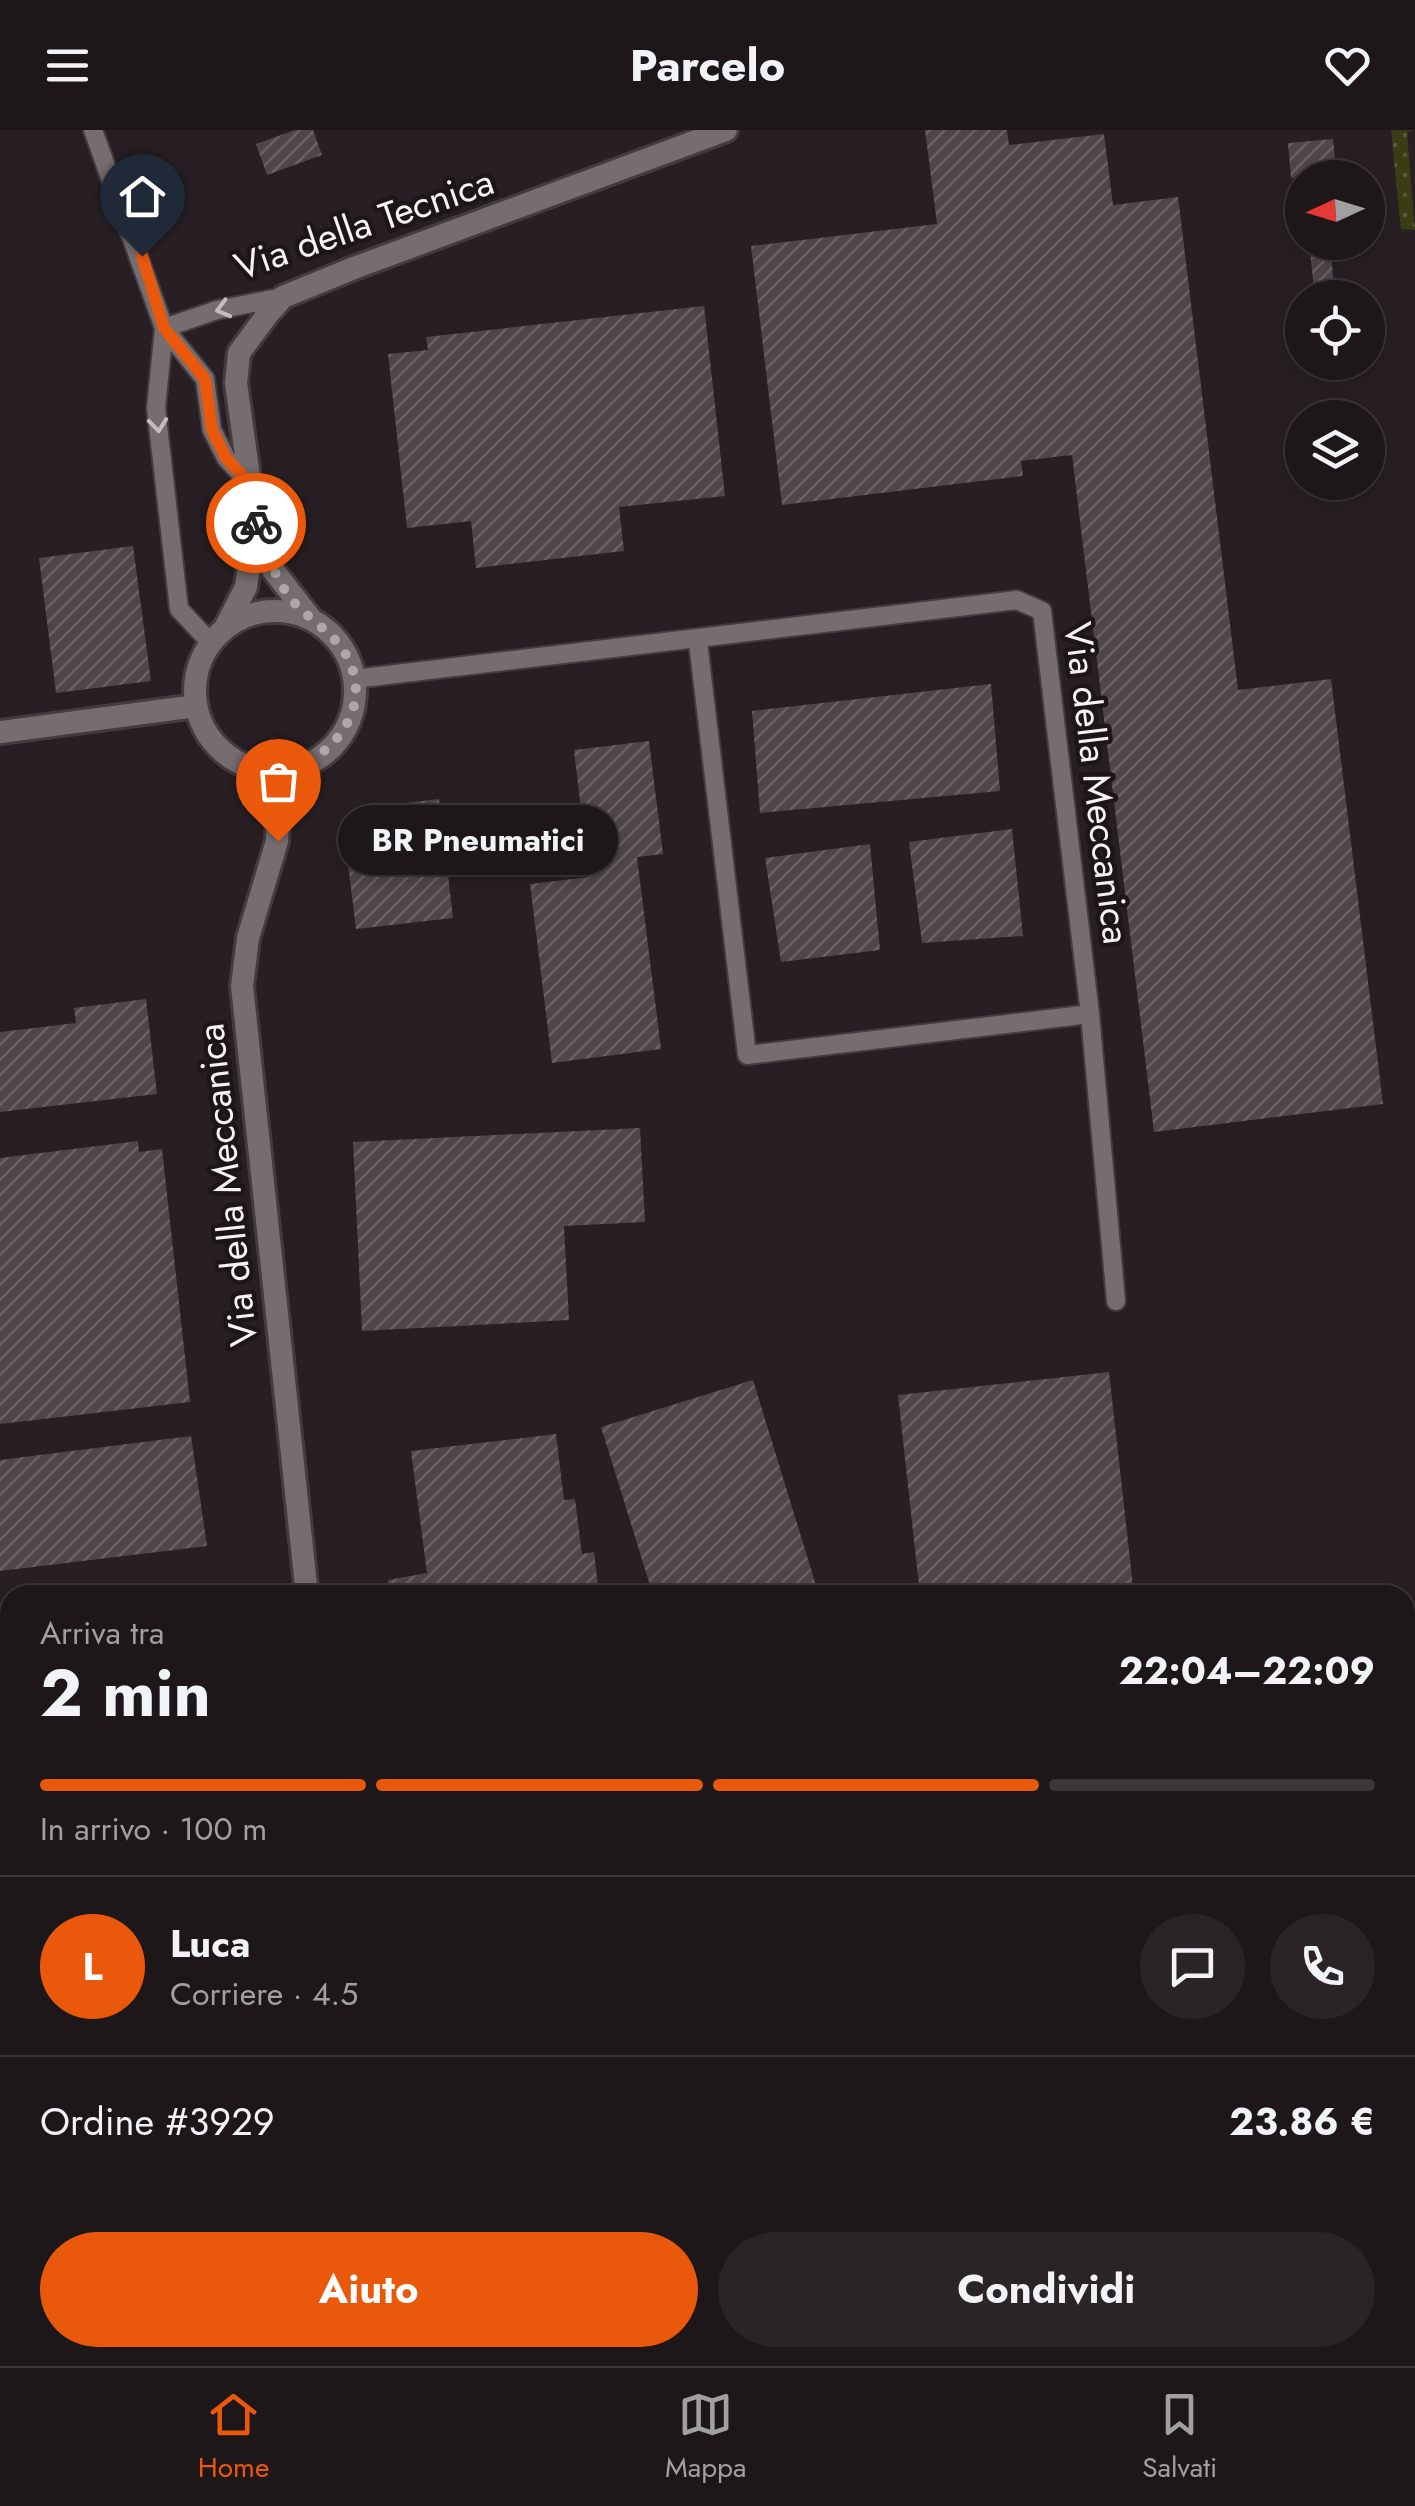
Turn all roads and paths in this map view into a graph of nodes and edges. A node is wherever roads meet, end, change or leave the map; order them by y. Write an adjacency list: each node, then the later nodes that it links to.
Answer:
1 (93, 130): 4 (street)
2 (726, 130): 3 (street, Via della Tecnica)
3 (283, 297): 4 (street, Via della Tecnica, one-way to 4); 5 (street)
4 (164, 328): 5 (street); 8 (street, one-way to 8)
5 (250, 484): 6 (street)
6 (255, 520): 7 (street); 8 (street)
7 (312, 620): 8 (street); 10 (street)
8 (218, 636): 11 (street)
9 (698, 642): 10 (street, Via della Meccanica); 14 (street, Via della Meccanica); 14 (street)
10 (354, 680): 13 (street)
11 (196, 706): 12 (street); 13 (street)
12 (0, 732)
13 (280, 772): 16 (street, Via della Meccanica)
14 (1090, 1014): 15 (street, Via della Meccanica)
15 (1116, 1301)
16 (306, 1585)

